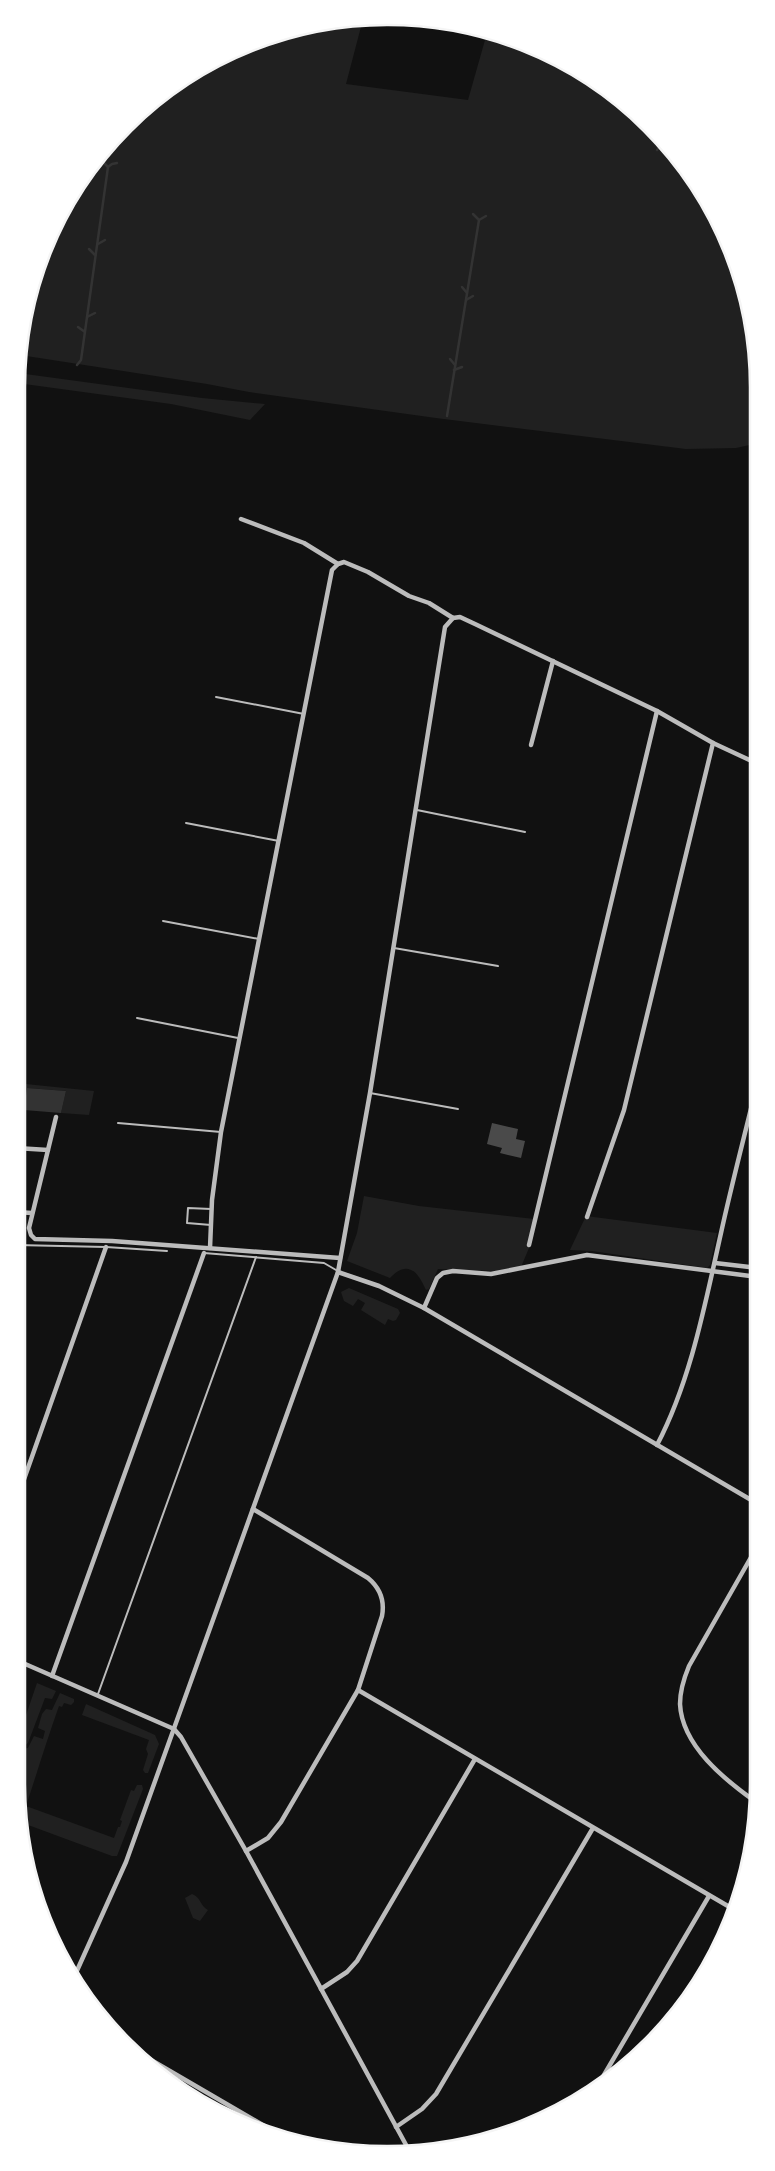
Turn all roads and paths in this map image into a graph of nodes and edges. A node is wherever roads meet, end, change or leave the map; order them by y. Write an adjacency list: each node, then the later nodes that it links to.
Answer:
1 (241, 518): 2 (street)
2 (338, 564): 3 (street); 7 (street)
3 (453, 618): 4 (street); 11 (street)
4 (553, 661): 6 (street); 9 (street)
5 (216, 697): 7 (lane)
6 (658, 711): 8 (street); 35 (street)
7 (304, 714): 14 (street)
8 (713, 743): 10 (street); 32 (street)
9 (532, 745)
10 (750, 760)
11 (417, 810): 13 (lane); 17 (street)
12 (186, 823): 14 (lane)
13 (525, 832)
14 (279, 841): 16 (street)
15 (163, 921): 16 (lane)
16 (259, 939): 20 (street)
17 (394, 948): 18 (lane); 21 (street)
18 (498, 966)
19 (137, 1018): 20 (lane)
20 (239, 1038): 26 (street)
21 (370, 1094): 22 (lane); 41 (street)
22 (458, 1109)
23 (750, 1114): 42 (street)
24 (56, 1117): 28 (street)
25 (118, 1123): 26 (lane)
26 (221, 1132): 29 (street)
27 (25, 1149): 28 (street)
28 (48, 1150): 31 (street)
29 (212, 1210): 33 (street); 33 (lane)
30 (25, 1213): 31 (street)
31 (32, 1213): 37 (street)
32 (587, 1217)
33 (211, 1225): 37 (street)
34 (25, 1245): 36 (lane)
35 (529, 1245)
36 (106, 1247): 38 (lane); 49 (street)
37 (210, 1248): 41 (street)
38 (167, 1250)
39 (204, 1253): 40 (lane); 54 (street)
40 (256, 1257): 45 (lane); 56 (lane)
41 (340, 1260): 45 (street)
42 (715, 1263): 43 (street); 44 (street)
43 (750, 1267)
44 (713, 1271): 46 (street); 47 (street); 48 (street)
45 (338, 1272): 47 (street); 51 (street)
46 (750, 1275)
47 (424, 1308): 48 (street)
48 (657, 1445): 50 (street)
49 (25, 1477)
50 (750, 1499)
51 (253, 1509): 55 (street); 57 (street)
52 (750, 1559): 59 (street)
53 (25, 1664): 54 (street)
54 (52, 1676): 56 (street)
55 (358, 1690): 58 (street); 61 (street)
56 (97, 1696): 57 (street)
57 (174, 1729): 61 (street); 64 (street)
58 (475, 1759): 60 (street); 65 (street)
59 (749, 1797)
60 (592, 1828): 62 (street); 69 (street)
61 (246, 1851): 65 (street)
62 (709, 1896): 63 (street); 66 (street)
63 (728, 1907)
64 (78, 1971)
65 (321, 1989): 69 (street)
66 (605, 2073)
67 (173, 2076): 68 (street)
68 (251, 2119)
69 (396, 2127): 70 (street)
70 (406, 2145)

